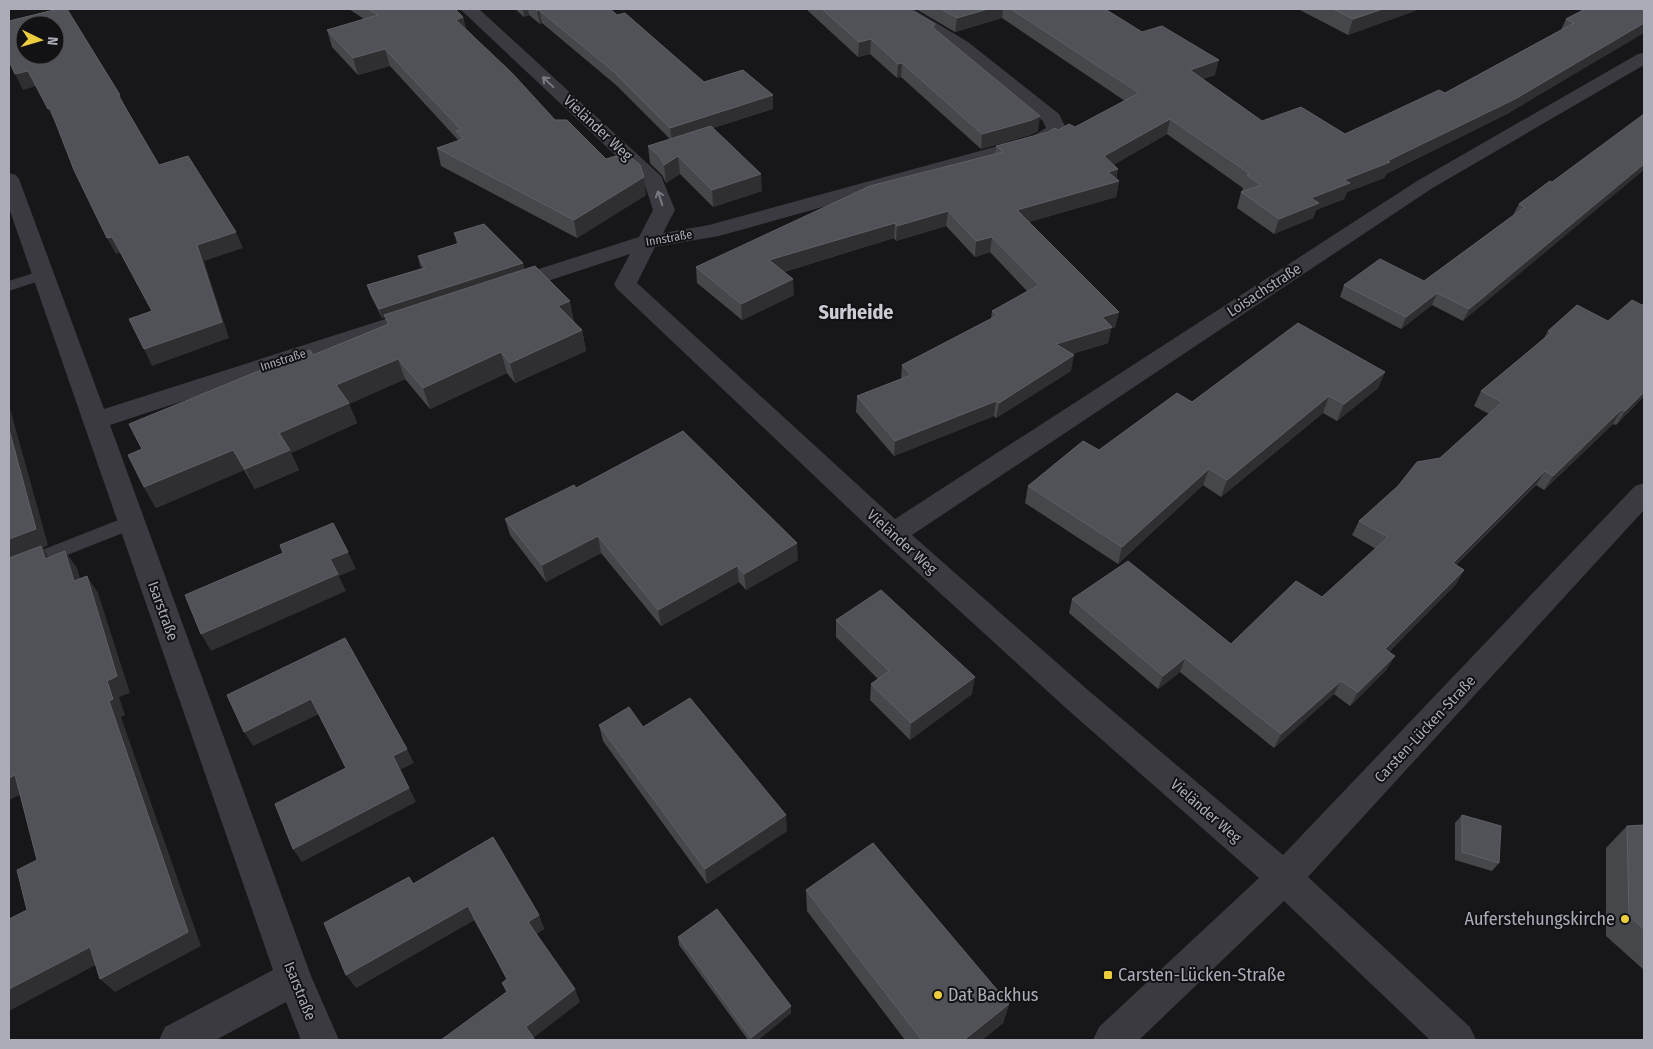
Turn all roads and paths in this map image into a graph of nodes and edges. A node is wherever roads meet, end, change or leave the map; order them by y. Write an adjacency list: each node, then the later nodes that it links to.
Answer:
1 (469, 9): 5 (street, Vieländer Weg, one-way to 1)
2 (901, 9): 5 (street, Innstraße)
3 (1644, 58): 13 (street, Loisachstraße)
4 (9, 179): 6 (street, Isarstraße)
5 (646, 242): 8 (street, Innstraße); 13 (street, Vieländer Weg)
6 (43, 275): 7 (lane); 10 (street, Isarstraße)
7 (9, 286)
8 (487, 293)
9 (422, 314): 10 (street, Innstraße)
10 (94, 421): 12 (street, Isarstraße)
11 (1644, 493): 15 (street, Carsten-Lücken-Straße)
12 (131, 522): 14 (lane); 16 (street, Isarstraße)
13 (892, 534): 15 (street, Vieländer Weg)
14 (9, 571)
15 (1284, 878): 19 (street, Carsten-Lücken-Straße); 20 (street, Vieländer Weg)
16 (294, 978): 17 (street); 18 (street, Isarstraße)
17 (178, 1040)
18 (320, 1040)
19 (1112, 1040)
20 (1457, 1040)

